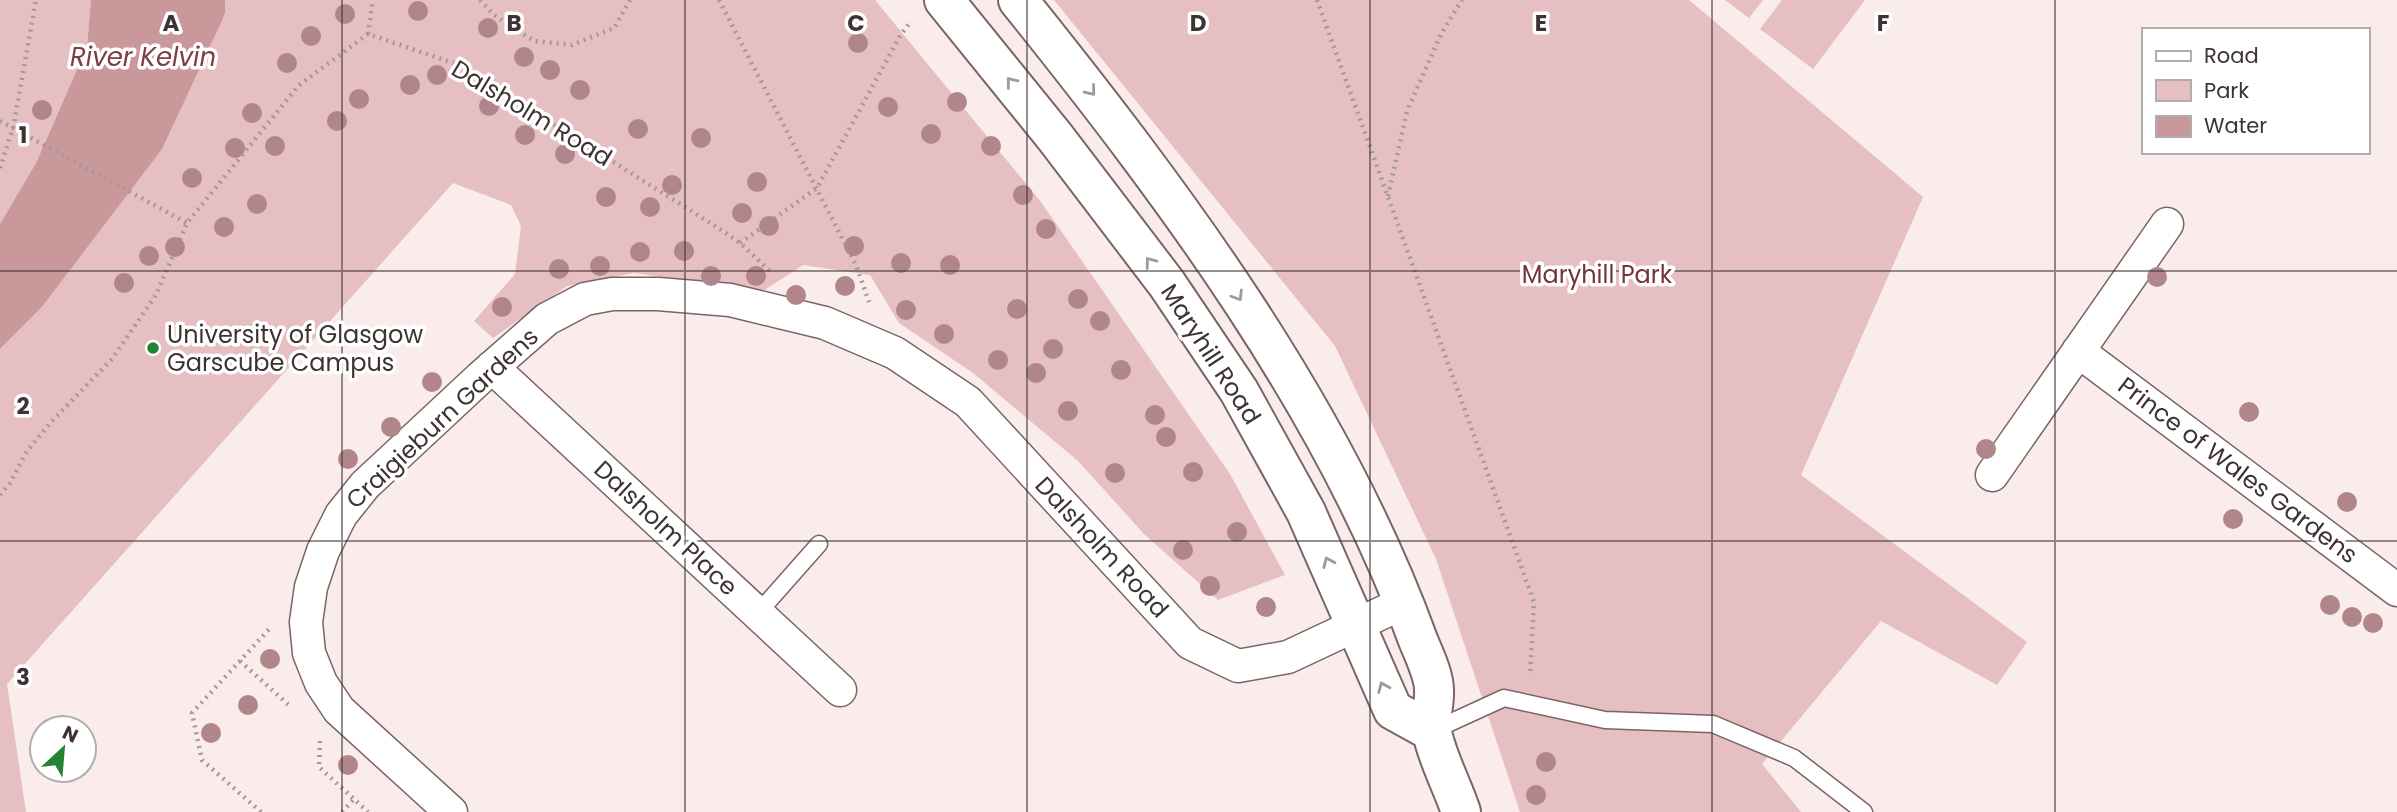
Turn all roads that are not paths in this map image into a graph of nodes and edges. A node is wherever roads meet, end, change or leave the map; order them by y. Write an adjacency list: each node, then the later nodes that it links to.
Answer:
1 (1018, 0): 10 (main road, one-way to 10)
2 (932, 7): 12 (main road, Maryhill Road, one-way to 2)
3 (2167, 223): 5 (street)
4 (730, 300): 6 (street, Craigieburn Gardens); 12 (street, Dalsholm Road)
5 (2078, 351): 7 (street); 9 (street, Prince of Wales Gardens)
6 (492, 367): 11 (street, Dalsholm Place); 15 (street, Craigieburn Gardens)
7 (1992, 475)
8 (819, 544): 11 (lane)
9 (2397, 590)
10 (1403, 603): 12 (street, Dalsholm Road); 14 (main road)
11 (758, 613): 13 (street, Dalsholm Place)
12 (1356, 624): 14 (main road, Maryhill Road, one-way to 12)
13 (840, 690)
14 (1431, 731): 16 (main road); 17 (lane)
15 (451, 812)
16 (1461, 812)
17 (1864, 812)

